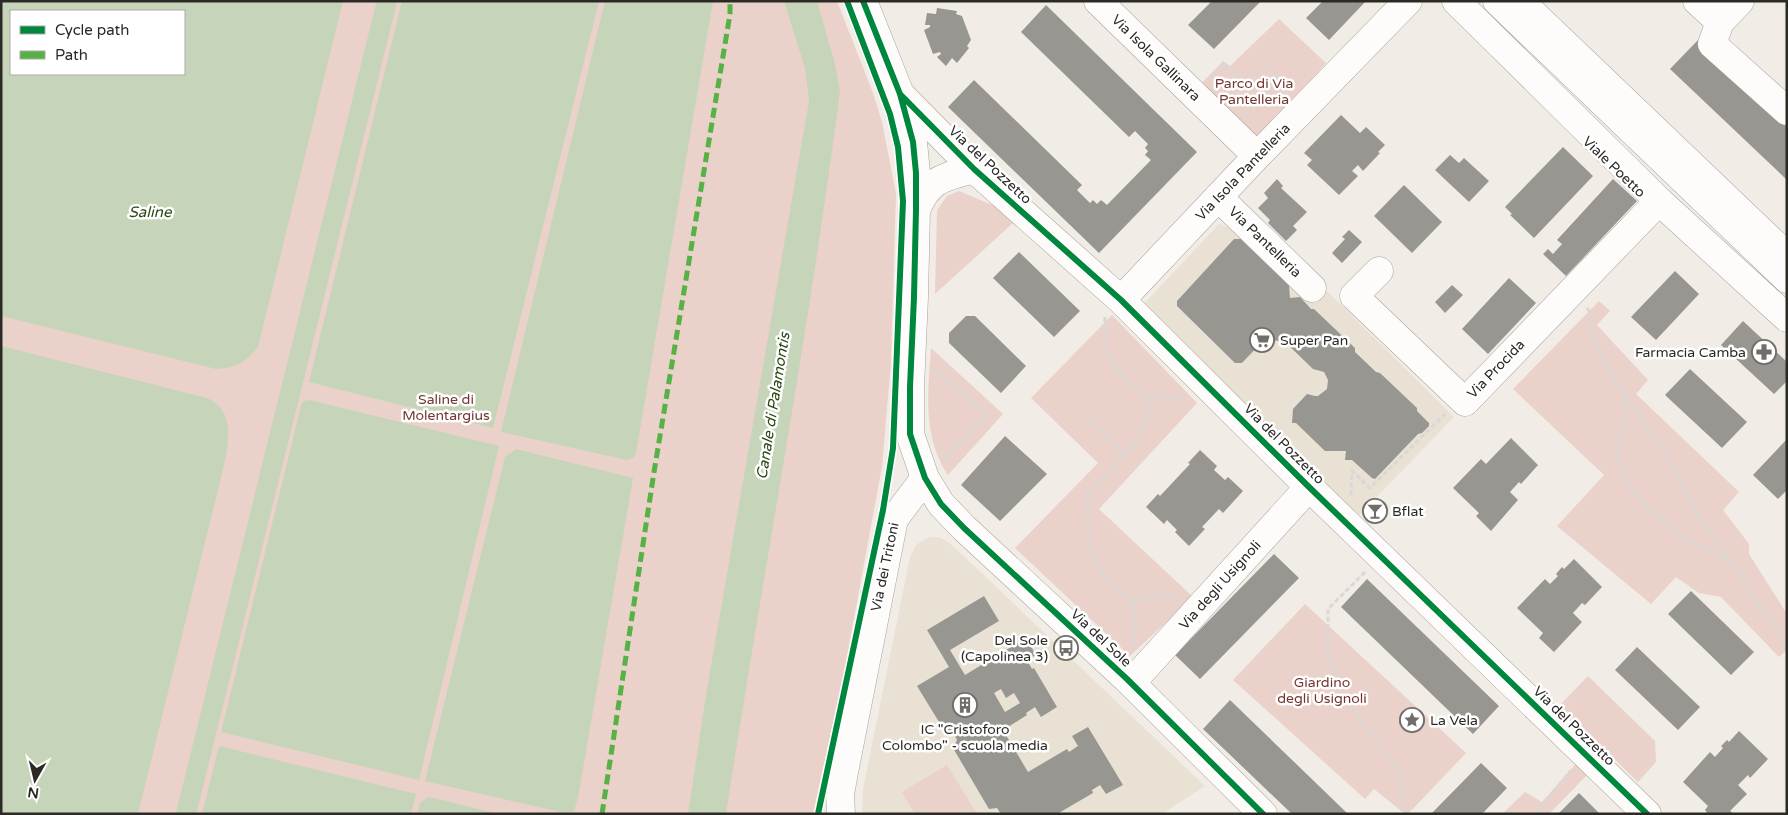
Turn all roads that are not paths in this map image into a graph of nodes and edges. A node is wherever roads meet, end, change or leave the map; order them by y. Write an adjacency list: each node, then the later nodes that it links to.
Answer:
1 (863, 1): 11 (street)
2 (1098, 1): 13 (street, Via Isola Gallinara)
3 (1408, 1): 13 (street, Via Isola Pantelleria)
4 (1442, 1): 16 (street, Viale Poetto)
5 (1456, 1): 16 (street, Viale Poetto)
6 (1497, 1): 18 (street)
7 (1520, 1): 18 (street)
8 (1697, 1): 10 (street)
9 (1740, 1): 10 (street)
10 (1720, 22): 12 (street)
11 (900, 94): 14 (street, Via del Pozzetto); 17 (street)
12 (1787, 111)
13 (1257, 156): 15 (street, Via Isola Pantelleria)
14 (974, 169): 17 (street); 21 (street, Via del Pozzetto)
15 (1218, 197): 20 (street, Via Pantelleria); 21 (street, Via Isola Pantelleria)
16 (1657, 203): 19 (street, Via Procida); 22 (street, Viale Poetto); 23 (street, Viale Poetto)
17 (916, 210): 24 (street)
18 (1782, 258)
19 (1379, 271)
20 (1312, 288)
21 (1114, 294): 25 (street, Via del Pozzetto)
22 (1787, 318)
23 (1787, 331)
24 (936, 472): 26 (street, Via del Sole); 27 (street, Via dei Tritoni)
25 (1310, 487): 26 (street, Via degli Usignoli); 29 (street, Via del Pozzetto)
26 (1131, 683): 28 (street, Via del Sole)
27 (841, 814)
28 (1263, 814)
29 (1648, 814)

